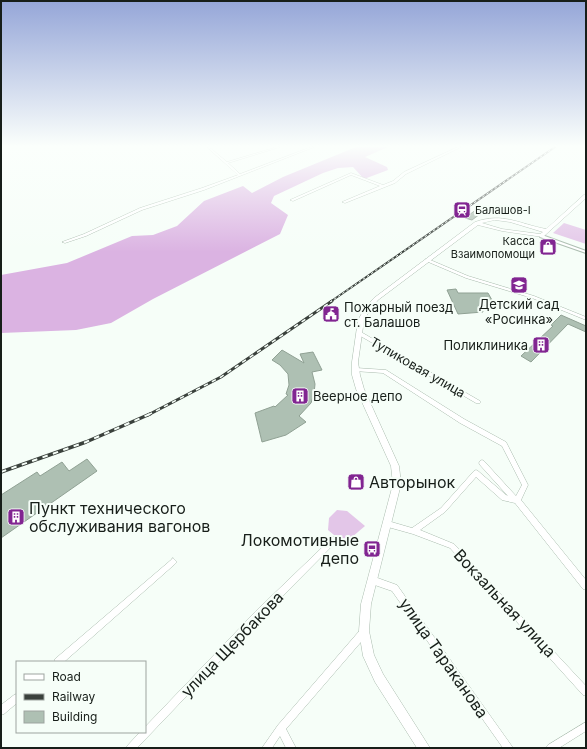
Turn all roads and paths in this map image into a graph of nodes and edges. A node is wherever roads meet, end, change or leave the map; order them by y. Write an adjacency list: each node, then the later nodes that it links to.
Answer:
1 (220, 182): 14 (street)
2 (333, 182): 7 (street)
3 (372, 182): 5 (street)
4 (394, 182): 5 (street)
5 (382, 186): 8 (street)
6 (586, 196): 12 (main road)
7 (292, 200)
8 (344, 202)
9 (477, 223): 10 (main road); 11 (main road); 16 (main road)
10 (520, 224): 11 (main road); 12 (main road)
11 (509, 231): 13 (main road)
12 (546, 231): 13 (main road)
13 (541, 236): 15 (street)
14 (64, 242)
15 (586, 252)
16 (427, 260): 17 (street); 18 (main road)
17 (586, 319)
18 (359, 333): 19 (main road); 20 (street, Тупиковая улица)
19 (356, 370): 22 (street); 23 (main road)
20 (478, 402)
21 (482, 463): 22 (street)
22 (517, 501): 24 (street); 28 (street)
23 (388, 524): 24 (street, Вокзальная улица); 27 (main road)
24 (413, 531): 31 (street, Вокзальная улица)
25 (334, 540): 36 (street, улица Щербакова)
26 (172, 562): 30 (street)
27 (372, 580): 29 (main road); 42 (street, улица Тараканова)
28 (586, 586)
29 (364, 631): 35 (street); 41 (main road)
30 (59, 661)
31 (586, 692)
32 (16, 699): 33 (street)
33 (1, 712)
34 (586, 726): 43 (street)
35 (281, 728): 39 (street); 40 (street)
36 (146, 732)
37 (145, 733): 38 (street, улица Щербакова)
38 (131, 748)
39 (267, 748)
40 (291, 748)
41 (424, 748)
42 (508, 748)
43 (551, 748)

